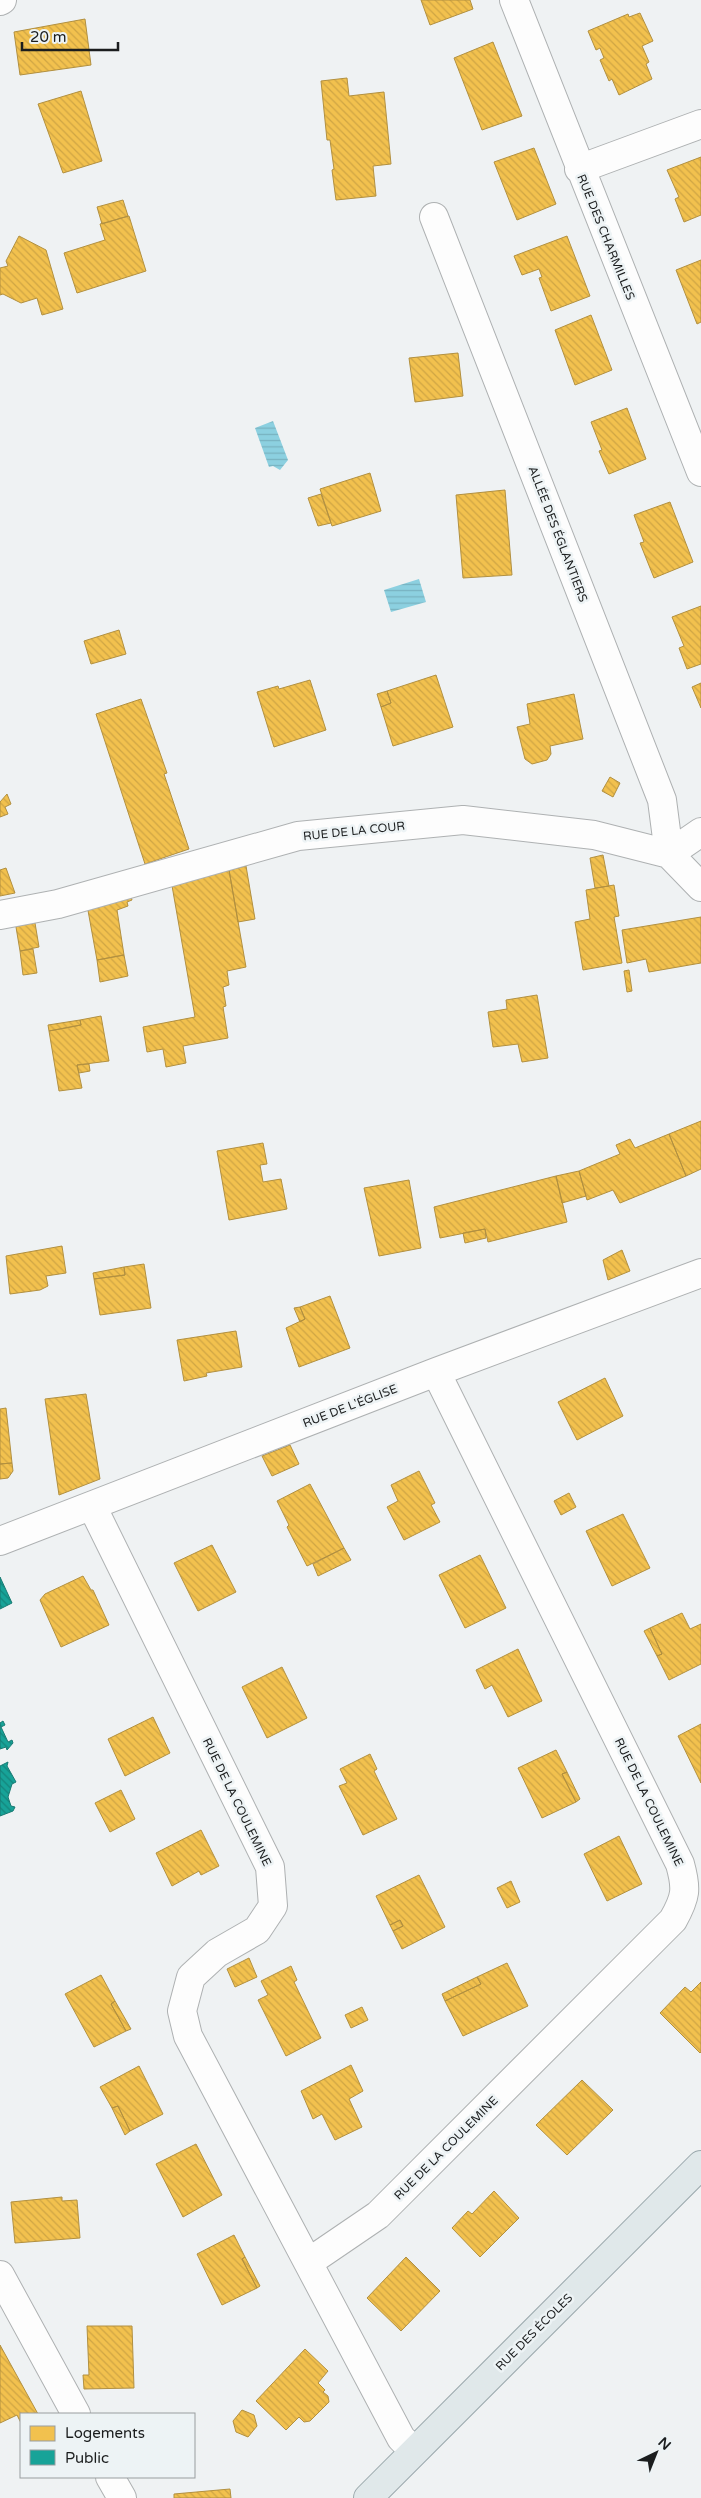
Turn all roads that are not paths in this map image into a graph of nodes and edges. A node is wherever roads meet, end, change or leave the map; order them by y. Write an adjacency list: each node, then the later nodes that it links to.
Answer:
1 (514, 0): 3 (street, RUE DES CHARMILLES)
2 (701, 124): 3 (street)
3 (579, 169): 5 (street, RUE DES CHARMILLES)
4 (434, 217): 7 (street, ALLÉE DES ÉGLANTIERS)
5 (701, 470)
6 (701, 832): 7 (street)
7 (669, 854): 8 (street); 9 (street, RUE DE LA COUR)
8 (701, 887)
9 (0, 915)
10 (701, 1273): 11 (street, RUE DE L'ÉGLISE)
11 (436, 1372): 12 (street, RUE DE L'ÉGLISE); 15 (street, RUE DE LA COULEMINE)
12 (92, 1506): 13 (street, RUE DE L'ÉGLISE); 15 (street, RUE DE LA COULEMINE)
13 (0, 1541)
14 (701, 2165): 18 (main road, RUE DES ÉCOLES)
15 (309, 2262): 18 (street, RUE DE LA COULEMINE)
16 (0, 2275): 17 (street)
17 (75, 2413)
18 (414, 2451): 21 (main road, RUE DES ÉCOLES)
19 (111, 2478): 20 (street)
20 (122, 2498)
21 (368, 2498)

